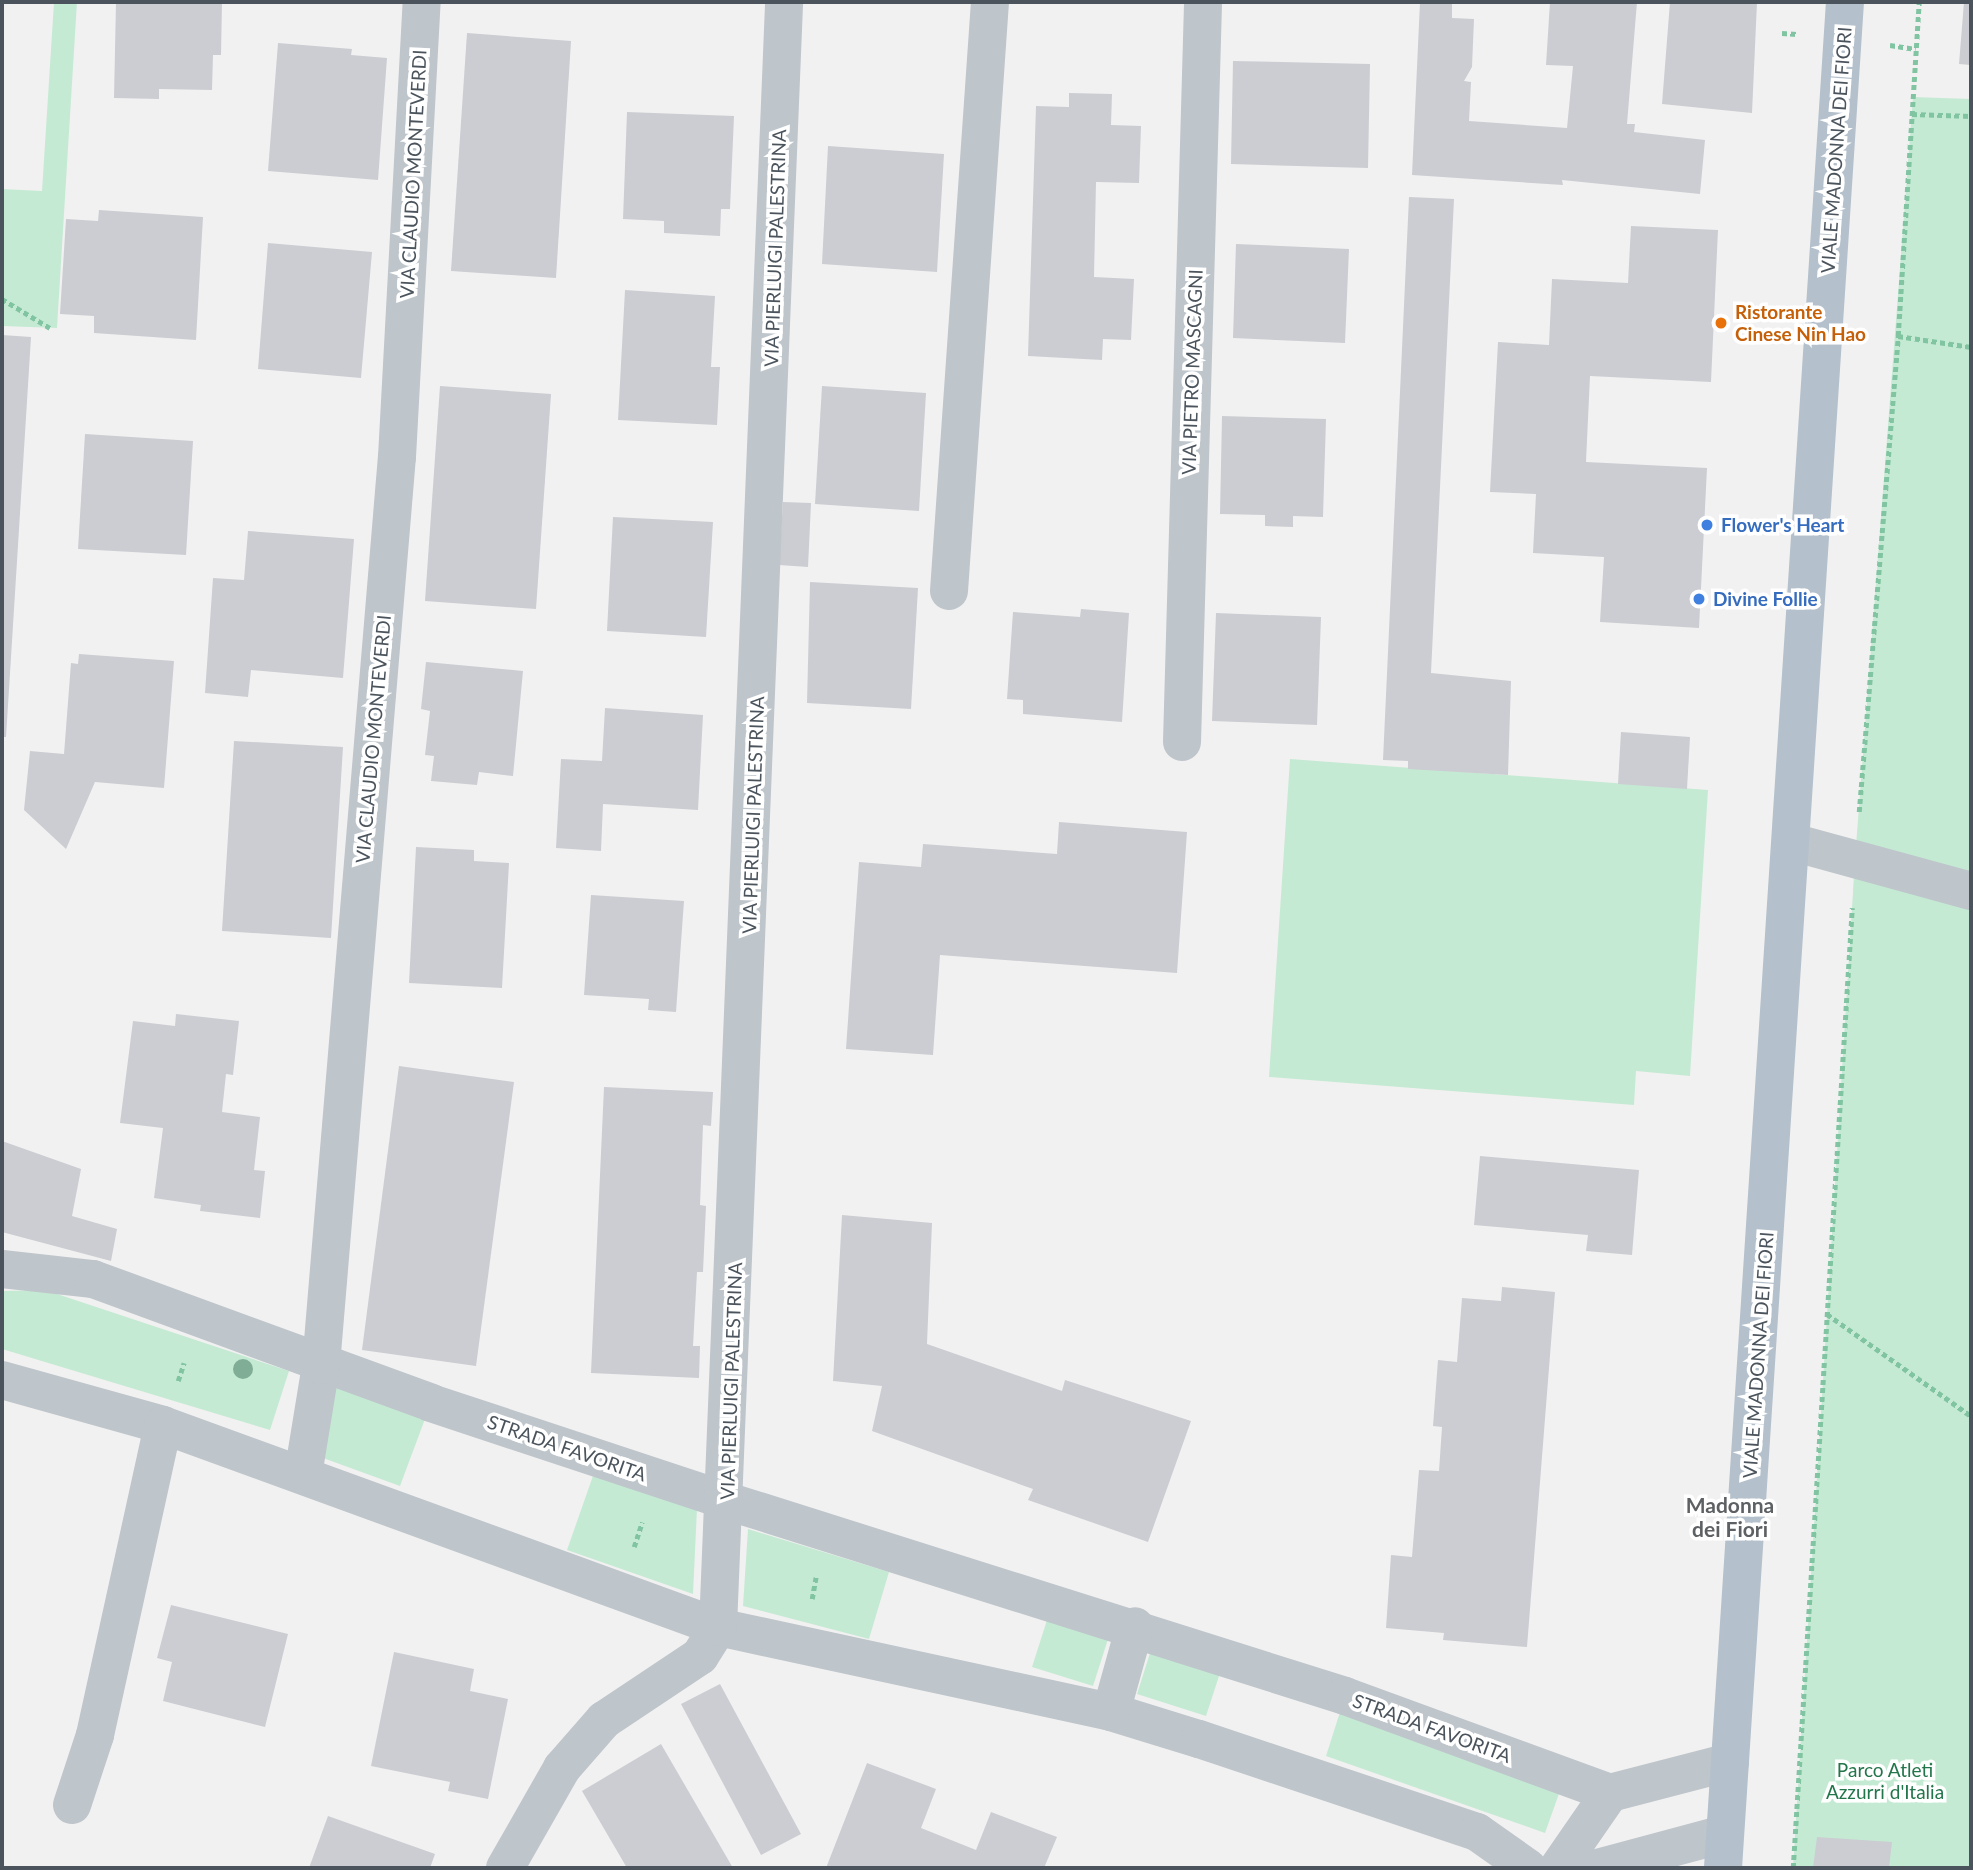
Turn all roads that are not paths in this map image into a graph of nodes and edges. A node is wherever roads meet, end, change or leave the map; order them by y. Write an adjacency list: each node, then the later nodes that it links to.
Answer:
1 (422, 2): 11 (street, VIA CLAUDIO MONTEVERDI)
2 (784, 2): 15 (street, VIA PIERLUIGI PALESTRINA)
3 (990, 2): 6 (street)
4 (1203, 2): 7 (street, VIA PIETRO MASCAGNI)
5 (1845, 2): 8 (main road, VIALE MADONNA DEI FIORI)
6 (949, 591)
7 (1182, 742)
8 (1792, 842): 9 (street); 19 (main road, VIALE MADONNA DEI FIORI)
9 (1971, 891)
10 (2, 1269): 11 (street, STRADA FAVORITA)
11 (321, 1365): 14 (street, VIA CLAUDIO MONTEVERDI); 15 (street, STRADA FAVORITA)
12 (2, 1380): 13 (street)
13 (163, 1425): 14 (street); 21 (street)
14 (303, 1475): 17 (street)
15 (727, 1501): 16 (street, STRADA FAVORITA); 17 (street, VIA PIERLUIGI PALESTRINA)
16 (1135, 1626): 18 (street); 20 (street, STRADA FAVORITA)
17 (718, 1627): 18 (street); 23 (street)
18 (1111, 1712): 24 (street)
19 (1730, 1762): 20 (street); 22 (main road, VIALE MADONNA DEI FIORI)
20 (1610, 1793): 25 (street)
21 (72, 1805)
22 (1723, 1851): 26 (street)
23 (505, 1868)
24 (1528, 1868)
25 (1558, 1868)
26 (1597, 1868)

